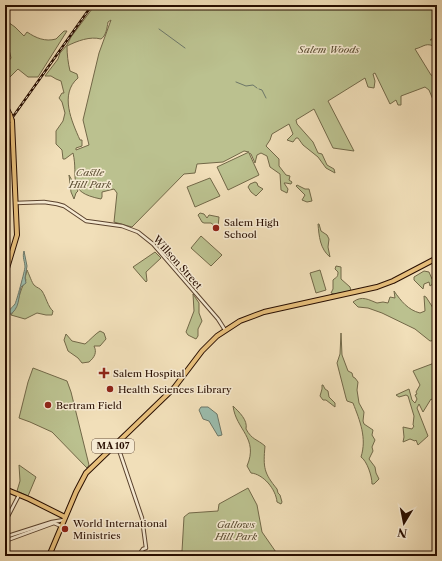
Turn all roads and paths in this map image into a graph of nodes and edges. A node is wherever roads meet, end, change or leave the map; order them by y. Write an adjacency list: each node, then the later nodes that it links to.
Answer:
1 (5, 105): 2 (main road, bridge)
2 (16, 203): 4 (main road); 5 (street, Willson Street)
3 (437, 260): 5 (main road, MA 107)
4 (5, 275)
5 (225, 330): 6 (main road, MA 107)
6 (116, 443): 9 (main road, MA 107); 15 (street)
7 (5, 489): 8 (main road)
8 (19, 494): 9 (main road); 10 (street)
9 (65, 519): 11 (main road, MA 107); 12 (street)
10 (5, 522)
11 (61, 526): 13 (street); 14 (main road, MA 107)
12 (5, 537)
13 (5, 541)
14 (49, 556)
15 (138, 556)

